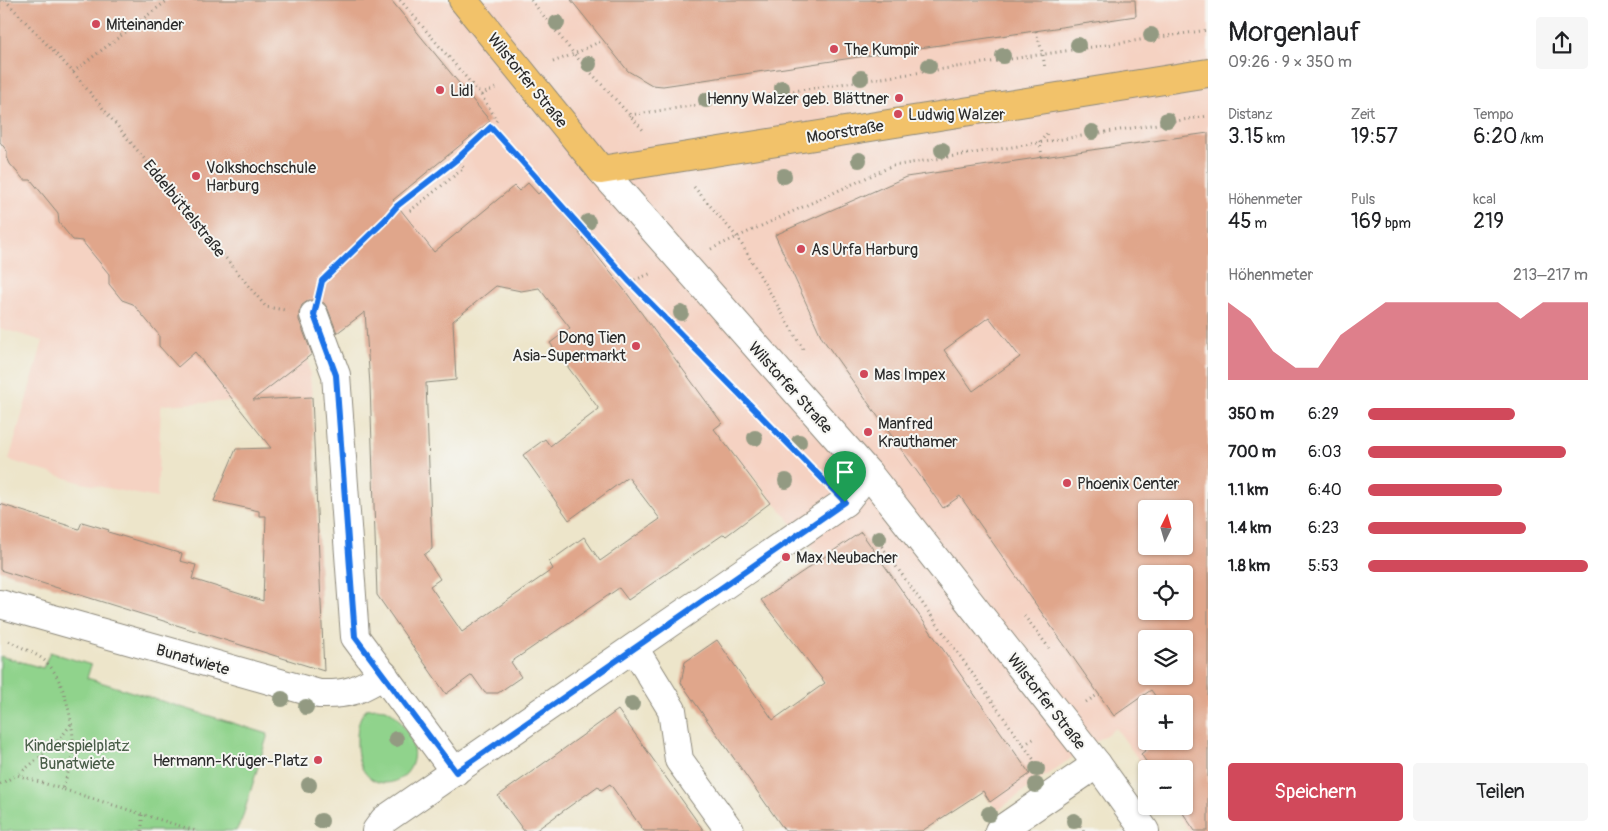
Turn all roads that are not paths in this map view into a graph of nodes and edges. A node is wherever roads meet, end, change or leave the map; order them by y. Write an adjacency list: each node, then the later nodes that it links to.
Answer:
1 (463, 0): 3 (main road, Wilstorfer Straße)
2 (1208, 73): 3 (main road, Moorstraße)
3 (601, 170): 5 (street, Wilstorfer Straße)
4 (314, 315): 8 (street)
5 (868, 473): 7 (street); 9 (street, Wilstorfer Straße)
6 (0, 604): 8 (street, Bunatwiete)
7 (634, 648): 10 (street); 12 (street)
8 (384, 676): 10 (street)
9 (1097, 764): 13 (street); 14 (street, Wilstorfer Straße)
10 (456, 772): 11 (street)
11 (376, 831)
12 (730, 831)
13 (999, 831)
14 (1145, 831)

